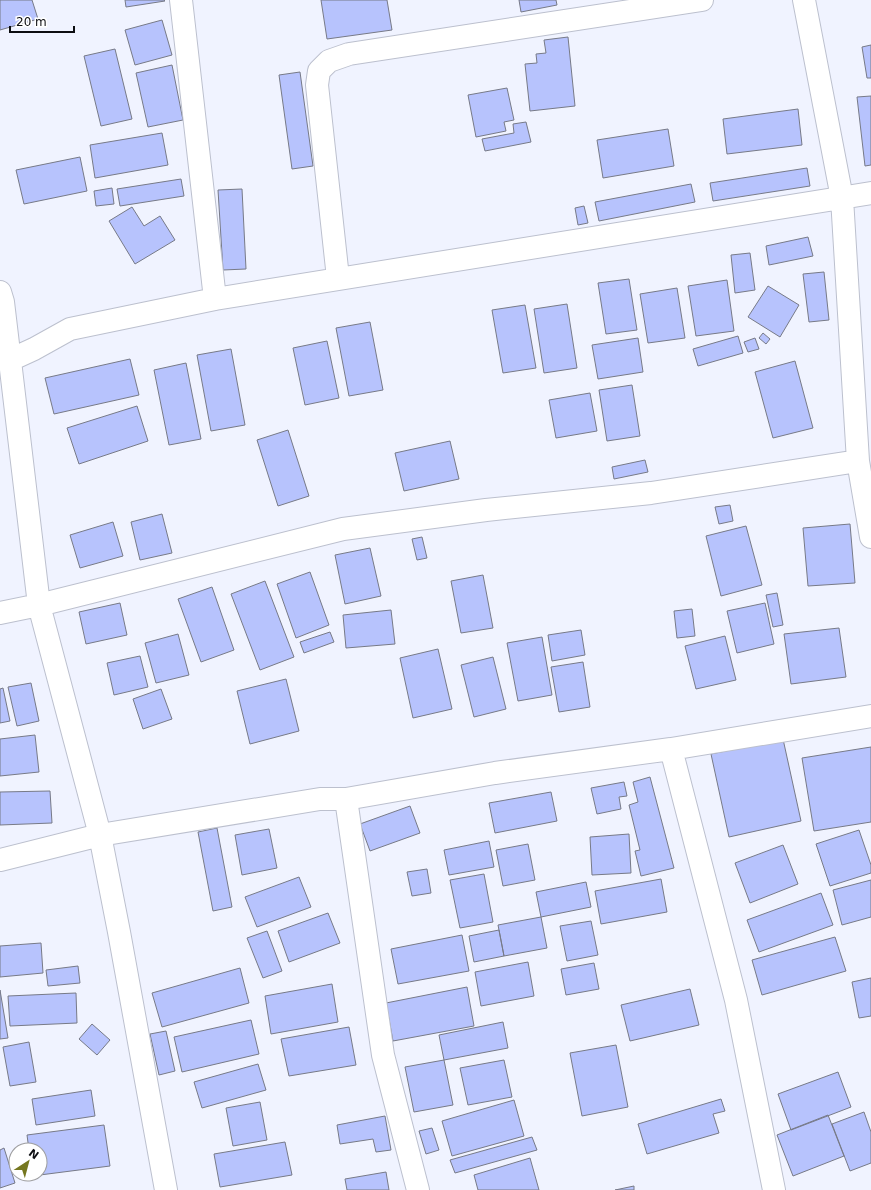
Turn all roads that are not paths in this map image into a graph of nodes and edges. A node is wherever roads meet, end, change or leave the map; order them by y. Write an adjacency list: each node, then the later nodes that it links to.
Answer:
1 (181, 0): 8 (street)
2 (702, 0): 6 (street)
3 (804, 0): 5 (street)
4 (871, 193): 5 (street)
5 (842, 198): 6 (street); 10 (street)
6 (338, 278): 8 (street)
7 (0, 292): 9 (street)
8 (216, 299): 9 (street)
9 (10, 360): 12 (street)
10 (858, 461): 11 (street); 12 (street)
11 (871, 537)
12 (39, 605): 13 (street); 17 (street)
13 (0, 613)
14 (871, 716): 15 (street)
15 (671, 750): 16 (street); 21 (street)
16 (346, 799): 17 (street); 20 (street)
17 (100, 835): 18 (street); 19 (street)
18 (0, 860)
19 (166, 1190)
20 (418, 1190)
21 (774, 1190)

